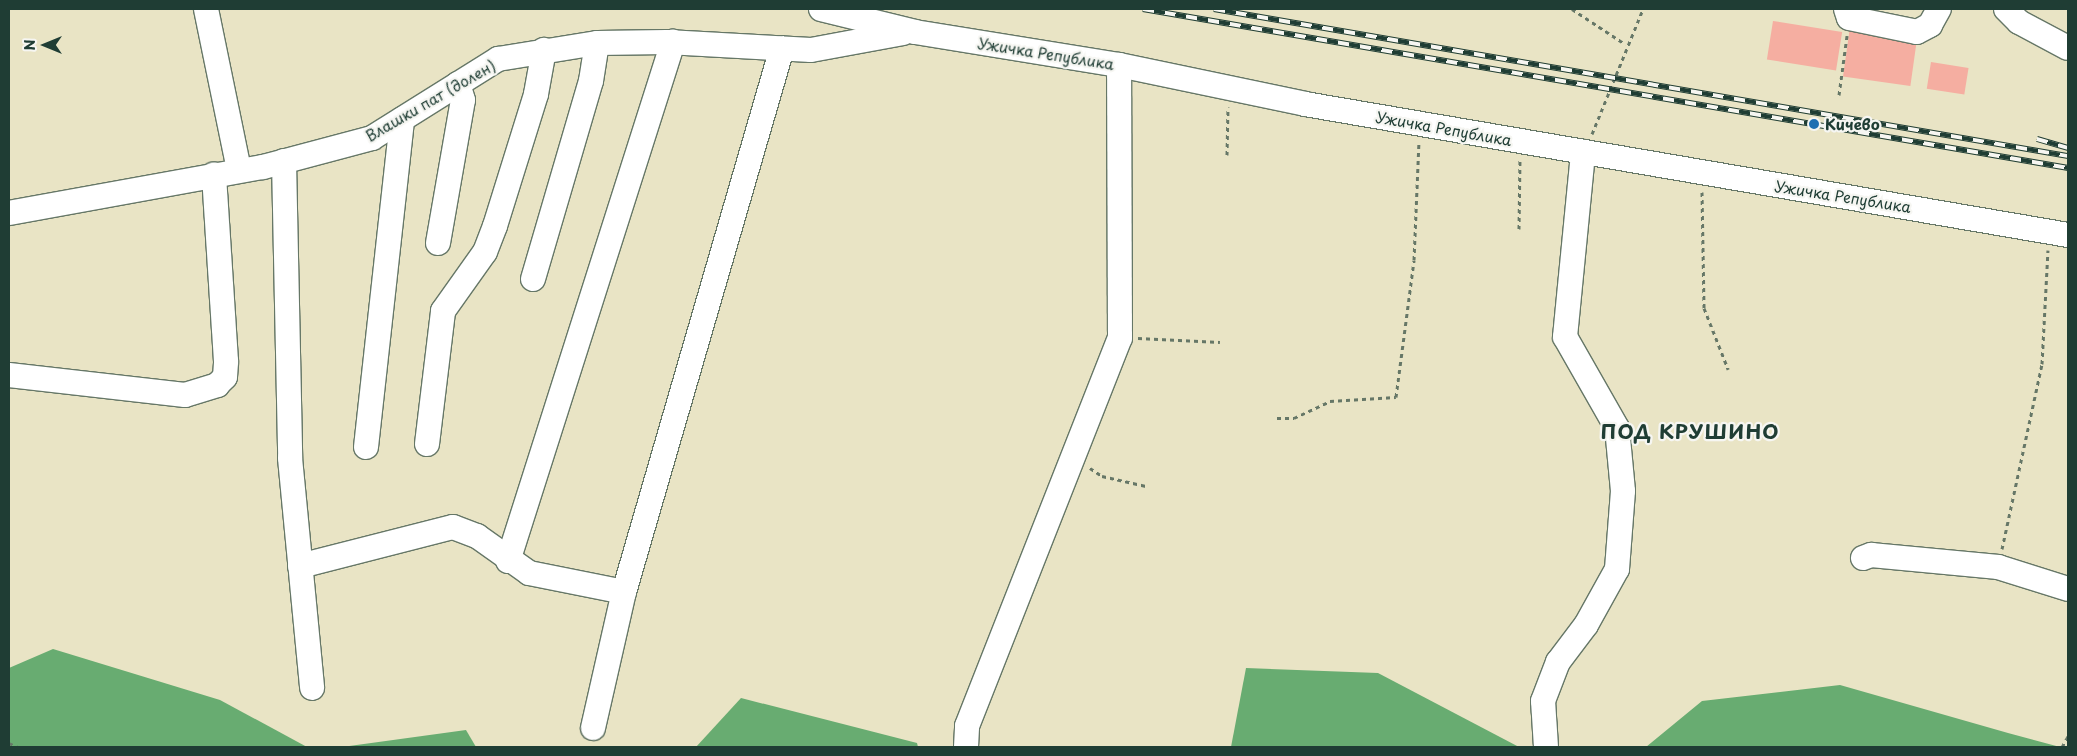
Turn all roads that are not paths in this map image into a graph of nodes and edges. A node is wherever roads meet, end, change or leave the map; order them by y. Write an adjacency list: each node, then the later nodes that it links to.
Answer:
1 (206, 9): 18 (street)
2 (821, 9): 5 (street, Ужичка Република)
3 (1939, 9): 6 (street)
4 (2006, 9): 11 (street)
5 (846, 12): 7 (street, Ужичка Република)
6 (1848, 13)
7 (915, 32): 10 (street, Влашки пат (долен)); 13 (street, Ужичка Република)
8 (673, 42): 9 (street, Влашки пат (долен)); 10 (street, Влашки пат (долен)); 28 (street)
9 (597, 43): 12 (street, Влашки пат (долен)); 23 (street)
10 (782, 48): 31 (street)
11 (2068, 48)
12 (544, 50): 14 (street, Влашки пат (долен)); 25 (street)
13 (1119, 64): 16 (street, Ужичка Република); 34 (street)
14 (458, 84): 15 (street, Влашки пат (долен)); 22 (street)
15 (402, 119): 17 (street, Влашки пат (долен)); 26 (street)
16 (1583, 152): 21 (street, Ужичка Република); 35 (street)
17 (284, 161): 18 (street, Влашки пат (долен)); 29 (street)
18 (239, 170): 19 (street, Влашки пат (долен))
19 (214, 174): 20 (street, Влашки пат (долен)); 24 (street)
20 (9, 213)
21 (2059, 234)
22 (438, 243)
23 (533, 279)
24 (9, 375)
25 (427, 444)
26 (366, 447)
27 (1863, 558): 30 (street)
28 (508, 561): 29 (street); 31 (street)
29 (300, 566): 32 (street)
30 (2068, 589)
31 (624, 592): 33 (street)
32 (312, 688)
33 (593, 728)
34 (966, 747)
35 (1546, 747)

